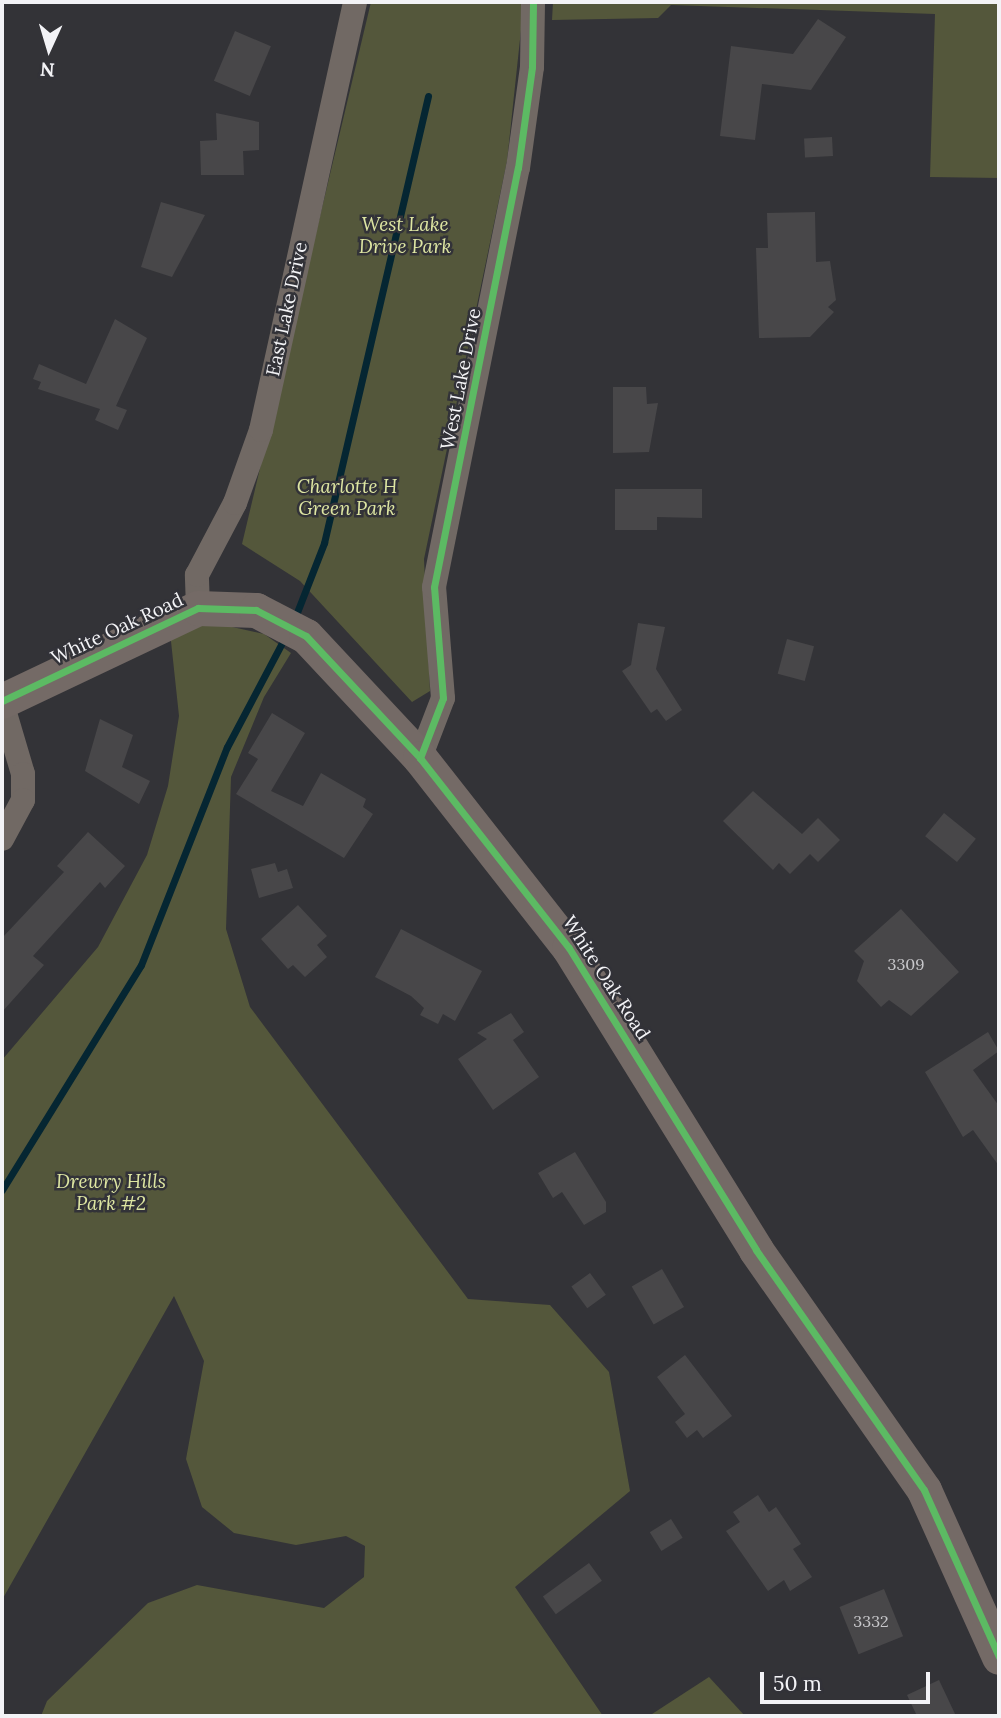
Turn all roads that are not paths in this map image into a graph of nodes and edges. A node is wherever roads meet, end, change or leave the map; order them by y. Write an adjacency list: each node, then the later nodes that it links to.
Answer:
1 (355, 2): 3 (street, East Lake Drive)
2 (533, 2): 5 (street, West Lake Drive)
3 (198, 608): 4 (street, White Oak Road); 5 (street, White Oak Road)
4 (2, 702): 6 (street)
5 (420, 758): 7 (street, White Oak Road)
6 (2, 839)
7 (999, 1657)

